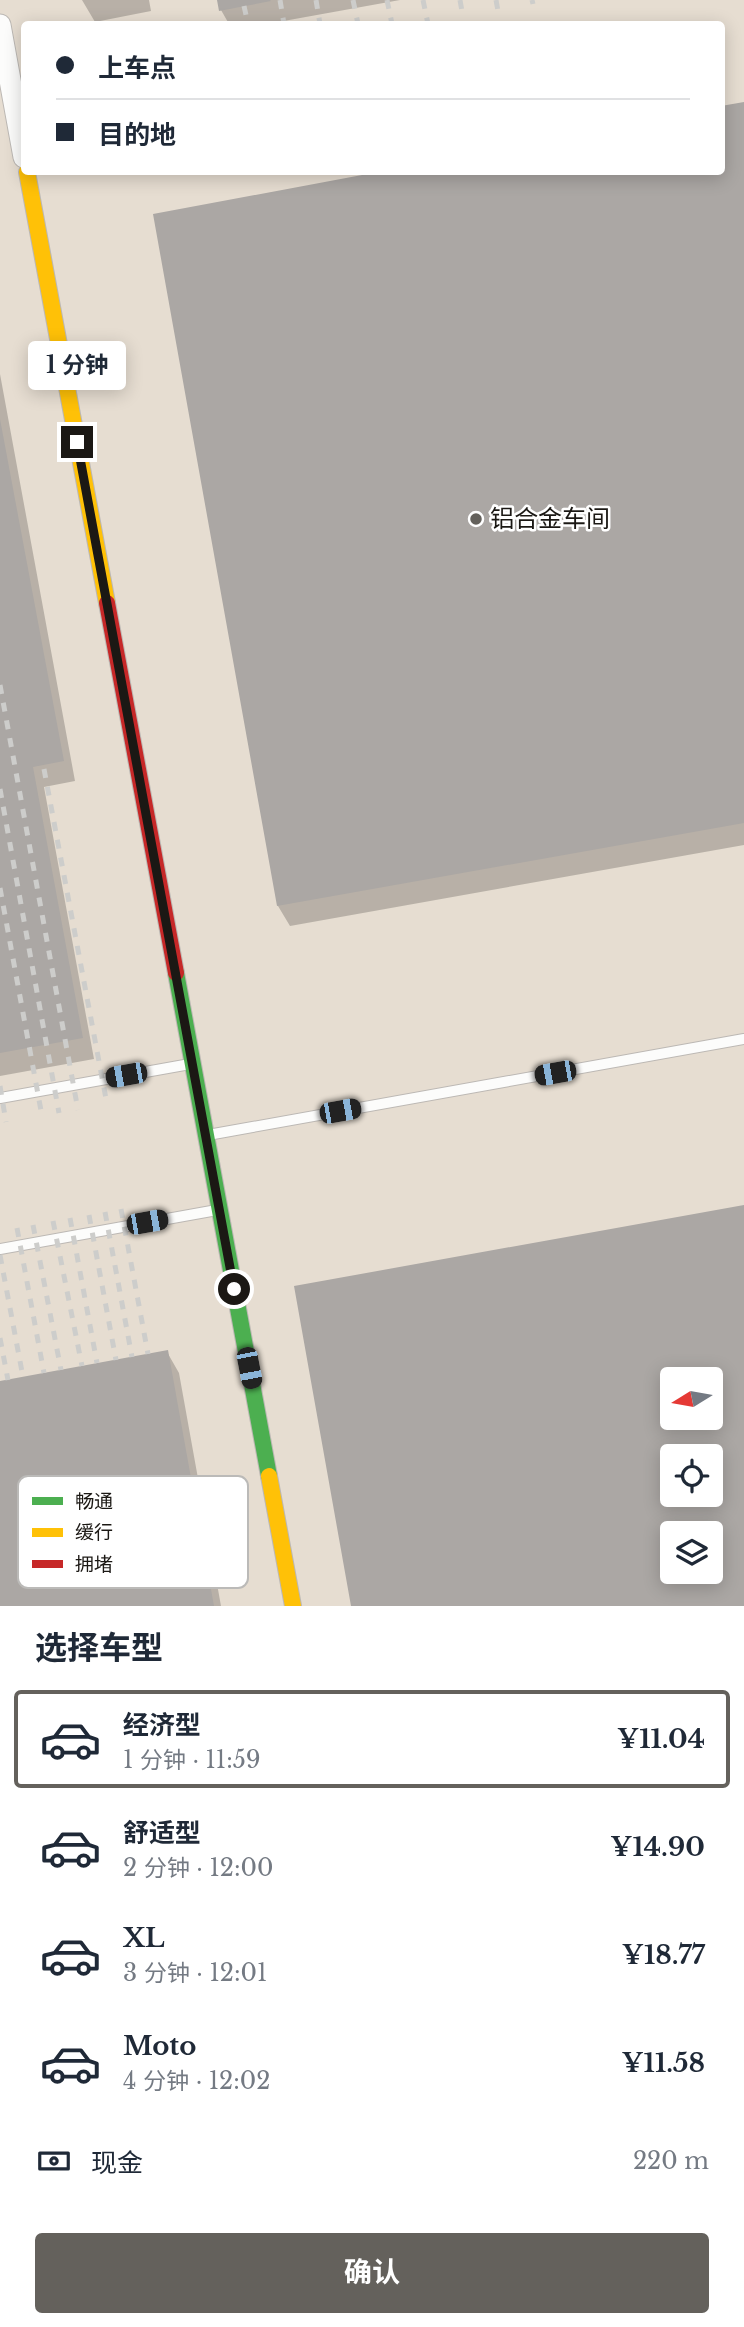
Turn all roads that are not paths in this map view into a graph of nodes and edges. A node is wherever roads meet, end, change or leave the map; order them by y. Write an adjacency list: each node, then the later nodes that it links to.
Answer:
1 (0, 25): 2 (street)
2 (21, 140)
3 (28, 175): 5 (street)
4 (744, 1039): 7 (lane)
5 (192, 1063): 6 (lane); 7 (street)
6 (0, 1098)
7 (205, 1135): 8 (street)
8 (219, 1209): 9 (lane); 10 (street)
9 (0, 1249)
10 (293, 1606)

